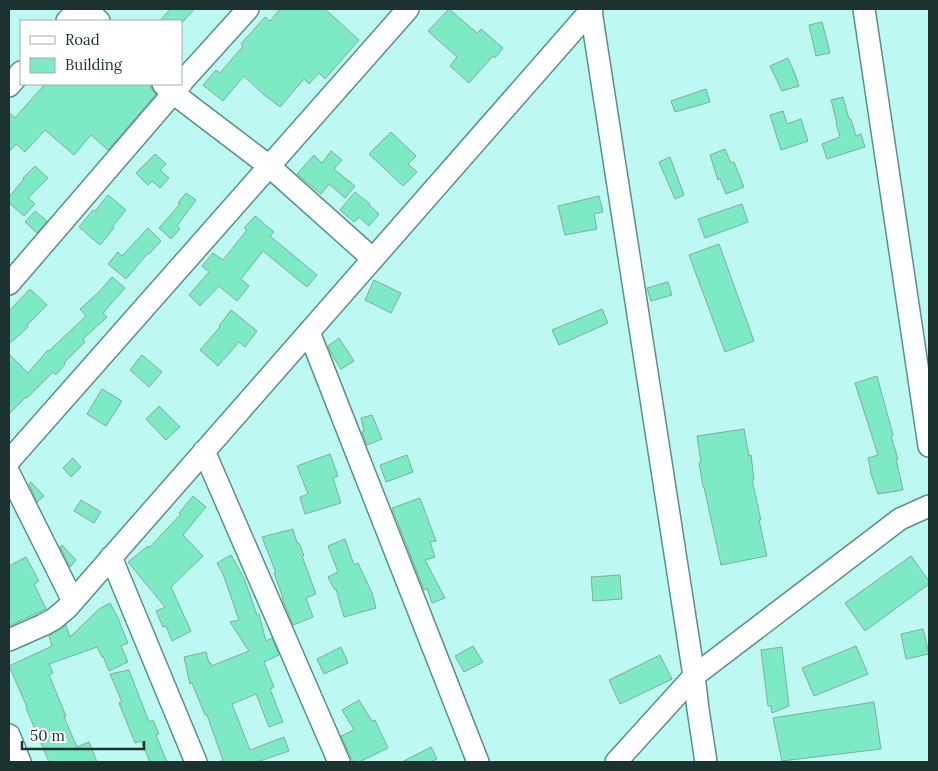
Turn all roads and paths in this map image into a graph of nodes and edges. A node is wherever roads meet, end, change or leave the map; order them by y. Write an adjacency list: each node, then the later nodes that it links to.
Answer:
1 (79, 9): 7 (street)
2 (86, 9): 8 (street)
3 (248, 9): 10 (street)
4 (408, 9): 13 (street)
5 (590, 9): 14 (street); 25 (street)
6 (864, 9): 17 (street)
7 (68, 20)
8 (98, 20)
9 (20, 73): 11 (street)
10 (182, 79)
11 (9, 86)
12 (175, 86): 13 (street); 15 (street)
13 (269, 166): 14 (street); 19 (street)
14 (373, 259): 16 (street)
15 (9, 284)
16 (309, 332): 18 (street); 30 (street)
17 (929, 446)
18 (204, 452): 22 (street); 29 (street)
19 (9, 461)
20 (9, 473): 23 (street)
21 (929, 506): 25 (street)
22 (111, 557): 23 (street); 28 (street)
23 (73, 601): 24 (street)
24 (9, 640)
25 (694, 676): 31 (street); 32 (street)
26 (9, 735): 27 (street)
27 (20, 762)
28 (196, 762)
29 (339, 762)
30 (478, 762)
31 (616, 762)
32 (706, 762)

